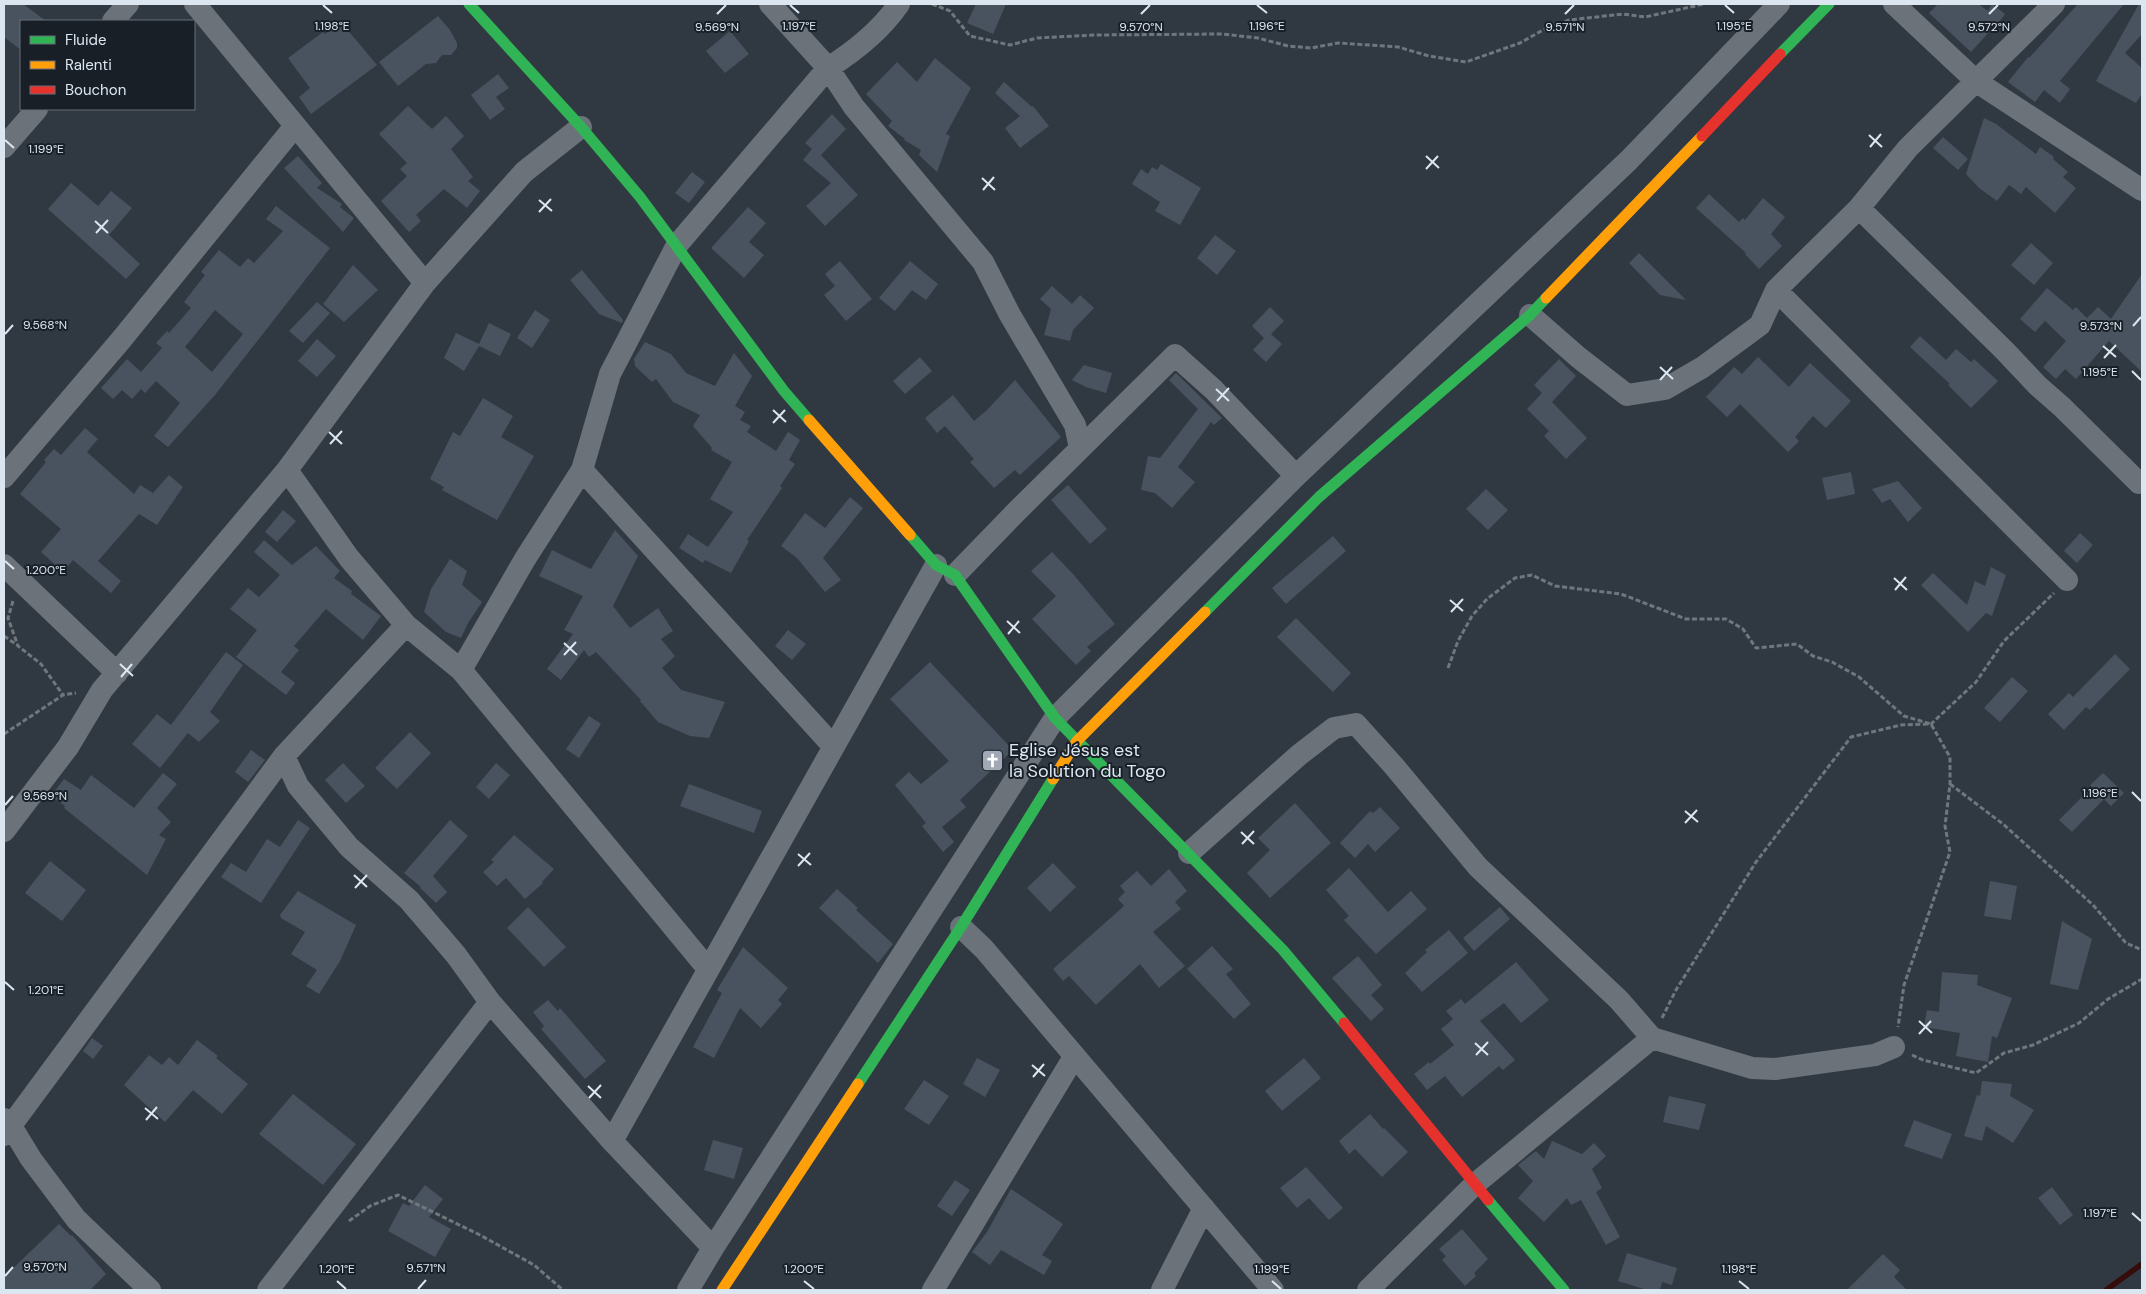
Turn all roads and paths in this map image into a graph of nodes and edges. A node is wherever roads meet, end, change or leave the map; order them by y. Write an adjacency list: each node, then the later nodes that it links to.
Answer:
1 (128, 4): 12 (street)
2 (195, 4): 16 (street)
3 (469, 4): 17 (street)
4 (770, 4): 13 (street)
5 (899, 4): 13 (street)
6 (932, 4): 7 (path)
7 (1704, 4)
8 (1779, 4): 28 (street)
9 (1829, 4): 24 (street)
10 (1894, 4): 14 (street)
11 (2054, 4): 14 (street)
12 (114, 20)
13 (828, 68): 21 (street); 25 (street)
14 (1977, 82): 19 (street); 20 (street)
15 (36, 110): 18 (street)
16 (296, 126): 22 (street); 29 (street)
17 (581, 127): 21 (street); 22 (street)
18 (4, 147)
19 (2140, 185)
20 (1859, 208): 23 (street); 30 (street)
21 (677, 246): 27 (street); 32 (street)
22 (425, 283): 26 (street)
23 (1776, 290): 24 (street); 34 (street)
24 (1530, 315): 47 (street)
25 (1080, 448): 28 (street); 33 (street)
26 (287, 470): 36 (street); 41 (street)
27 (582, 470): 40 (street); 48 (street)
28 (1296, 476): 44 (street)
29 (4, 477)
30 (2139, 483)
31 (4, 565): 35 (street)
32 (936, 565): 33 (street); 48 (street)
33 (956, 575): 44 (street)
34 (2067, 580): 45 (path)
35 (22, 583): 38 (path); 41 (street)
36 (406, 625): 40 (street); 49 (street)
37 (4, 636): 38 (path)
38 (18, 646): 43 (path)
39 (1448, 668): 45 (path)
40 (461, 670): 55 (street)
41 (117, 673): 42 (street)
42 (102, 690): 43 (path); 51 (street)
43 (63, 695): 46 (path)
44 (1055, 718): 47 (street); 66 (street)
45 (1931, 724): 50 (path); 58 (path)
46 (4, 734)
47 (1077, 741): 52 (street); 53 (street)
48 (833, 746): 55 (street)
49 (284, 756): 57 (street); 61 (street)
50 (1950, 784): 54 (path); 59 (path)
51 (4, 831)
52 (1189, 854): 58 (street); 63 (street)
53 (961, 927): 60 (street); 71 (street)
54 (2142, 950)
55 (708, 969): 62 (street)
56 (2142, 979): 59 (path)
57 (490, 1002): 62 (street); 68 (street)
58 (1652, 1038): 59 (street); 63 (street)
59 (1894, 1047)
60 (1074, 1057): 64 (street); 72 (street)
61 (6, 1126): 67 (street)
62 (612, 1141): 66 (street)
63 (1475, 1184): 75 (street); 76 (street)
64 (1204, 1208): 73 (street); 74 (street)
65 (347, 1222): 69 (path)
66 (713, 1248): 70 (street)
67 (150, 1290)
68 (268, 1290)
69 (563, 1290)
70 (688, 1290)
71 (722, 1290)
72 (933, 1290)
73 (1162, 1290)
74 (1273, 1290)
75 (1368, 1290)
76 (1564, 1290)

